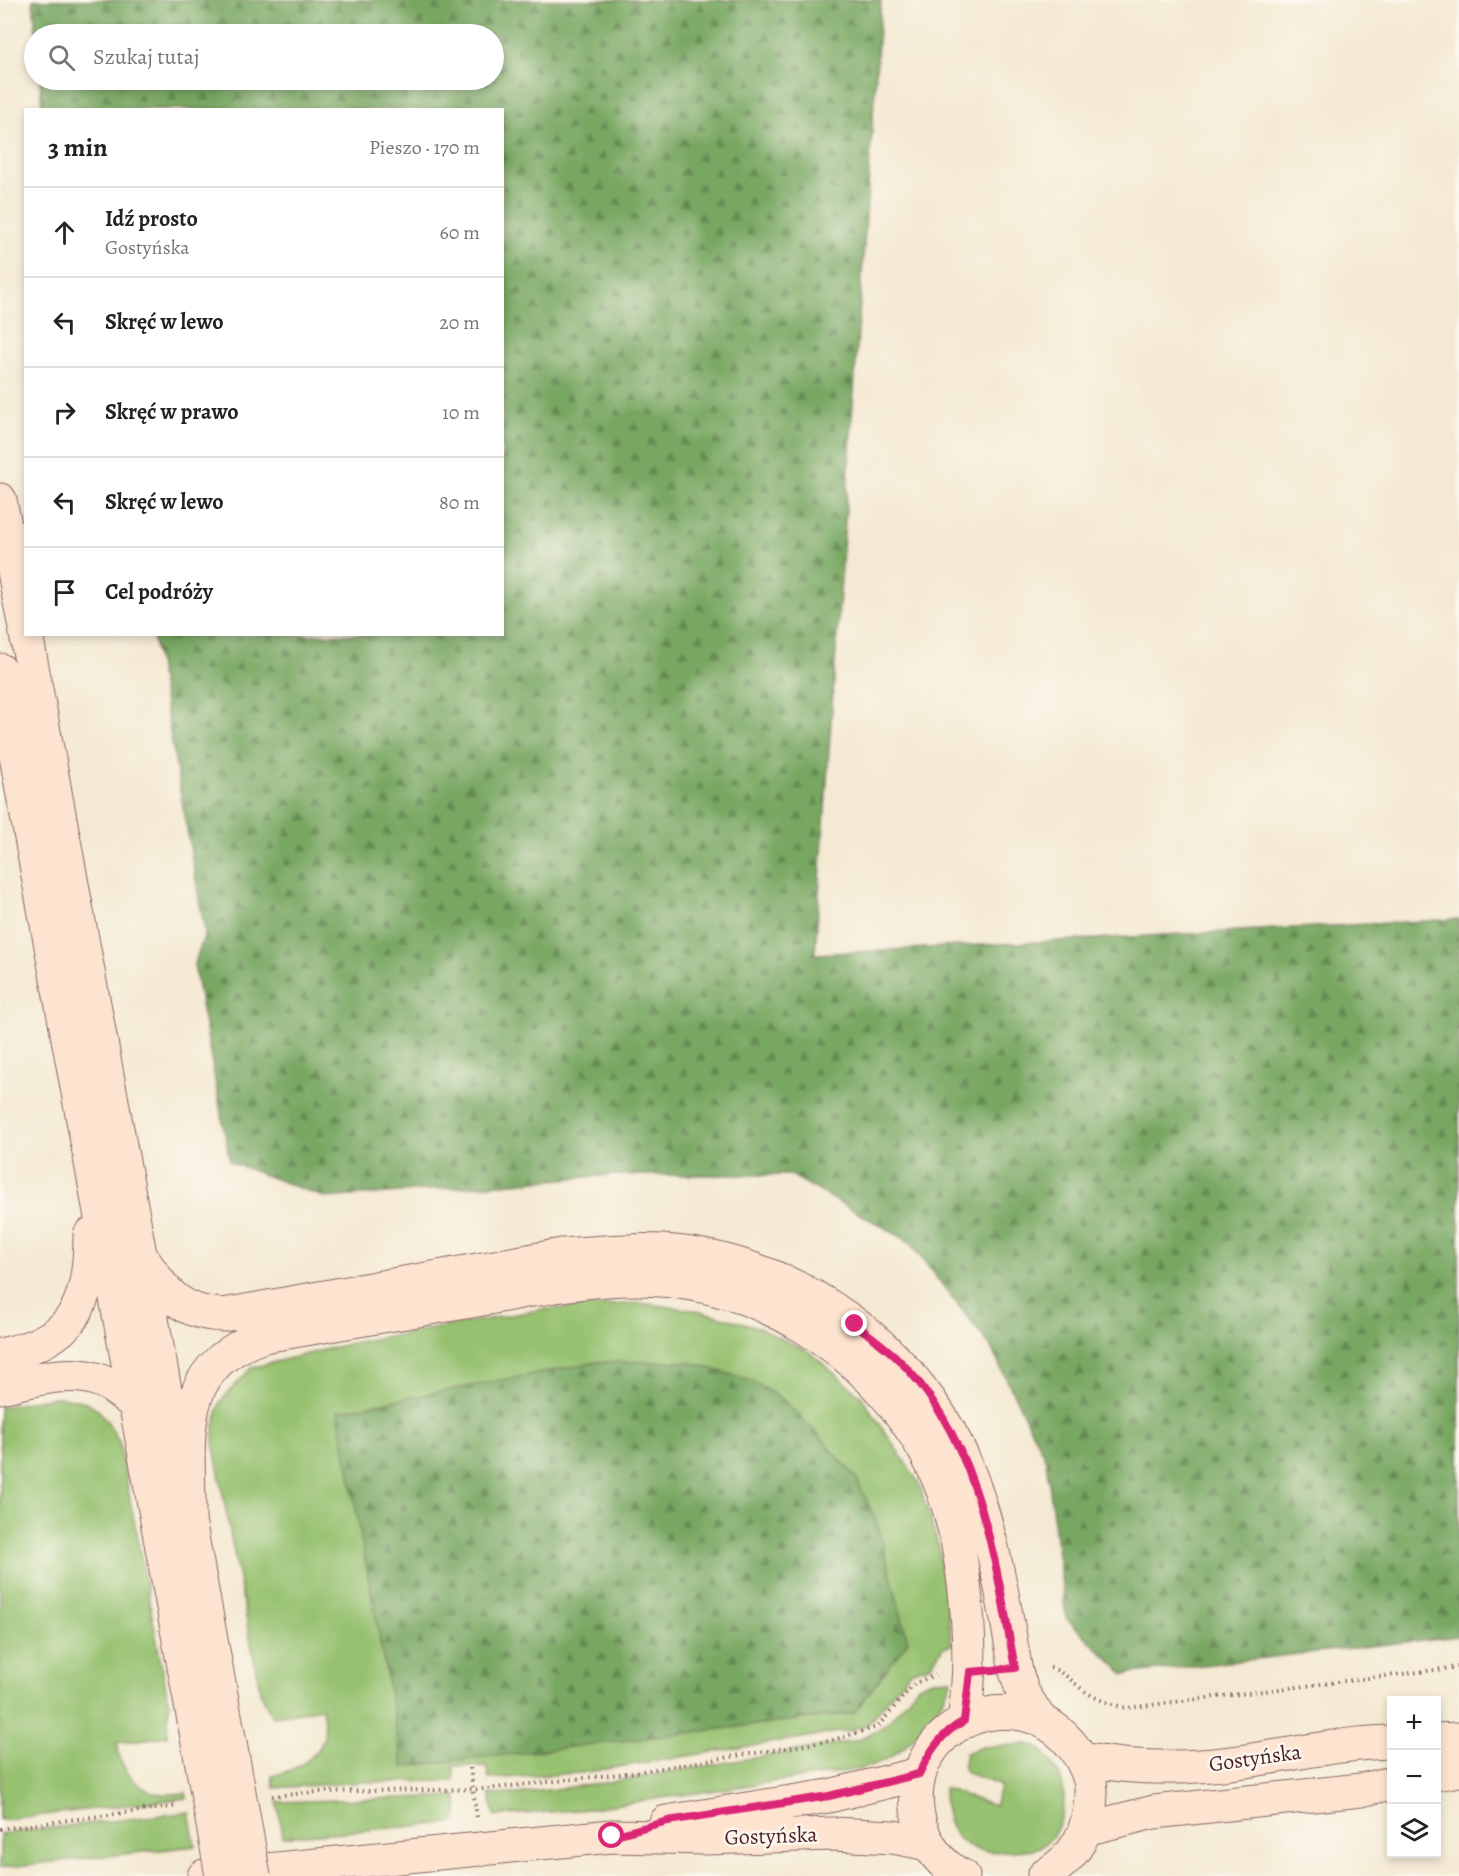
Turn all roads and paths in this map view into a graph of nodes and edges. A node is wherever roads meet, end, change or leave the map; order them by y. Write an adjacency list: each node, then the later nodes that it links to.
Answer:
1 (0, 501): 2 (main road)
2 (24, 624)
3 (26, 636): 6 (main road)
4 (0, 670): 5 (main road)
5 (90, 1167): 7 (main road); 9 (main road)
6 (140, 1255): 10 (main road); 12 (main road)
7 (0, 1355)
8 (0, 1387): 9 (main road)
9 (136, 1405): 25 (main road)
10 (189, 1519): 13 (main road); 25 (main road)
11 (1459, 1667): 12 (path)
12 (1015, 1668): 14 (main road)
13 (970, 1672): 15 (main road); 26 (path)
14 (1039, 1718): 15 (main road); 19 (main road)
15 (964, 1721): 23 (main road)
16 (1459, 1739): 17 (main road)
17 (1441, 1740)
18 (1387, 1742): 19 (main road, Gostyńska)
19 (1082, 1759): 29 (main road)
20 (470, 1768): 26 (path)
21 (1459, 1770): 22 (main road)
22 (1441, 1773)
23 (919, 1774): 30 (main road, Gostyńska); 31 (main road)
24 (1387, 1784): 29 (main road, Gostyńska)
25 (234, 1788): 26 (path); 34 (main road, bridge); 35 (main road, bridge)
26 (474, 1789): 32 (path)
27 (180, 1806): 28 (path)
28 (0, 1829)
29 (1085, 1829): 37 (main road)
30 (612, 1836): 31 (main road, Gostyńska); 32 (main road, Gostyńska)
31 (929, 1844): 36 (main road)
32 (480, 1850): 33 (main road, Gostyńska)
33 (204, 1876)
34 (222, 1876)
35 (254, 1876)
36 (963, 1876)
37 (1044, 1876)

